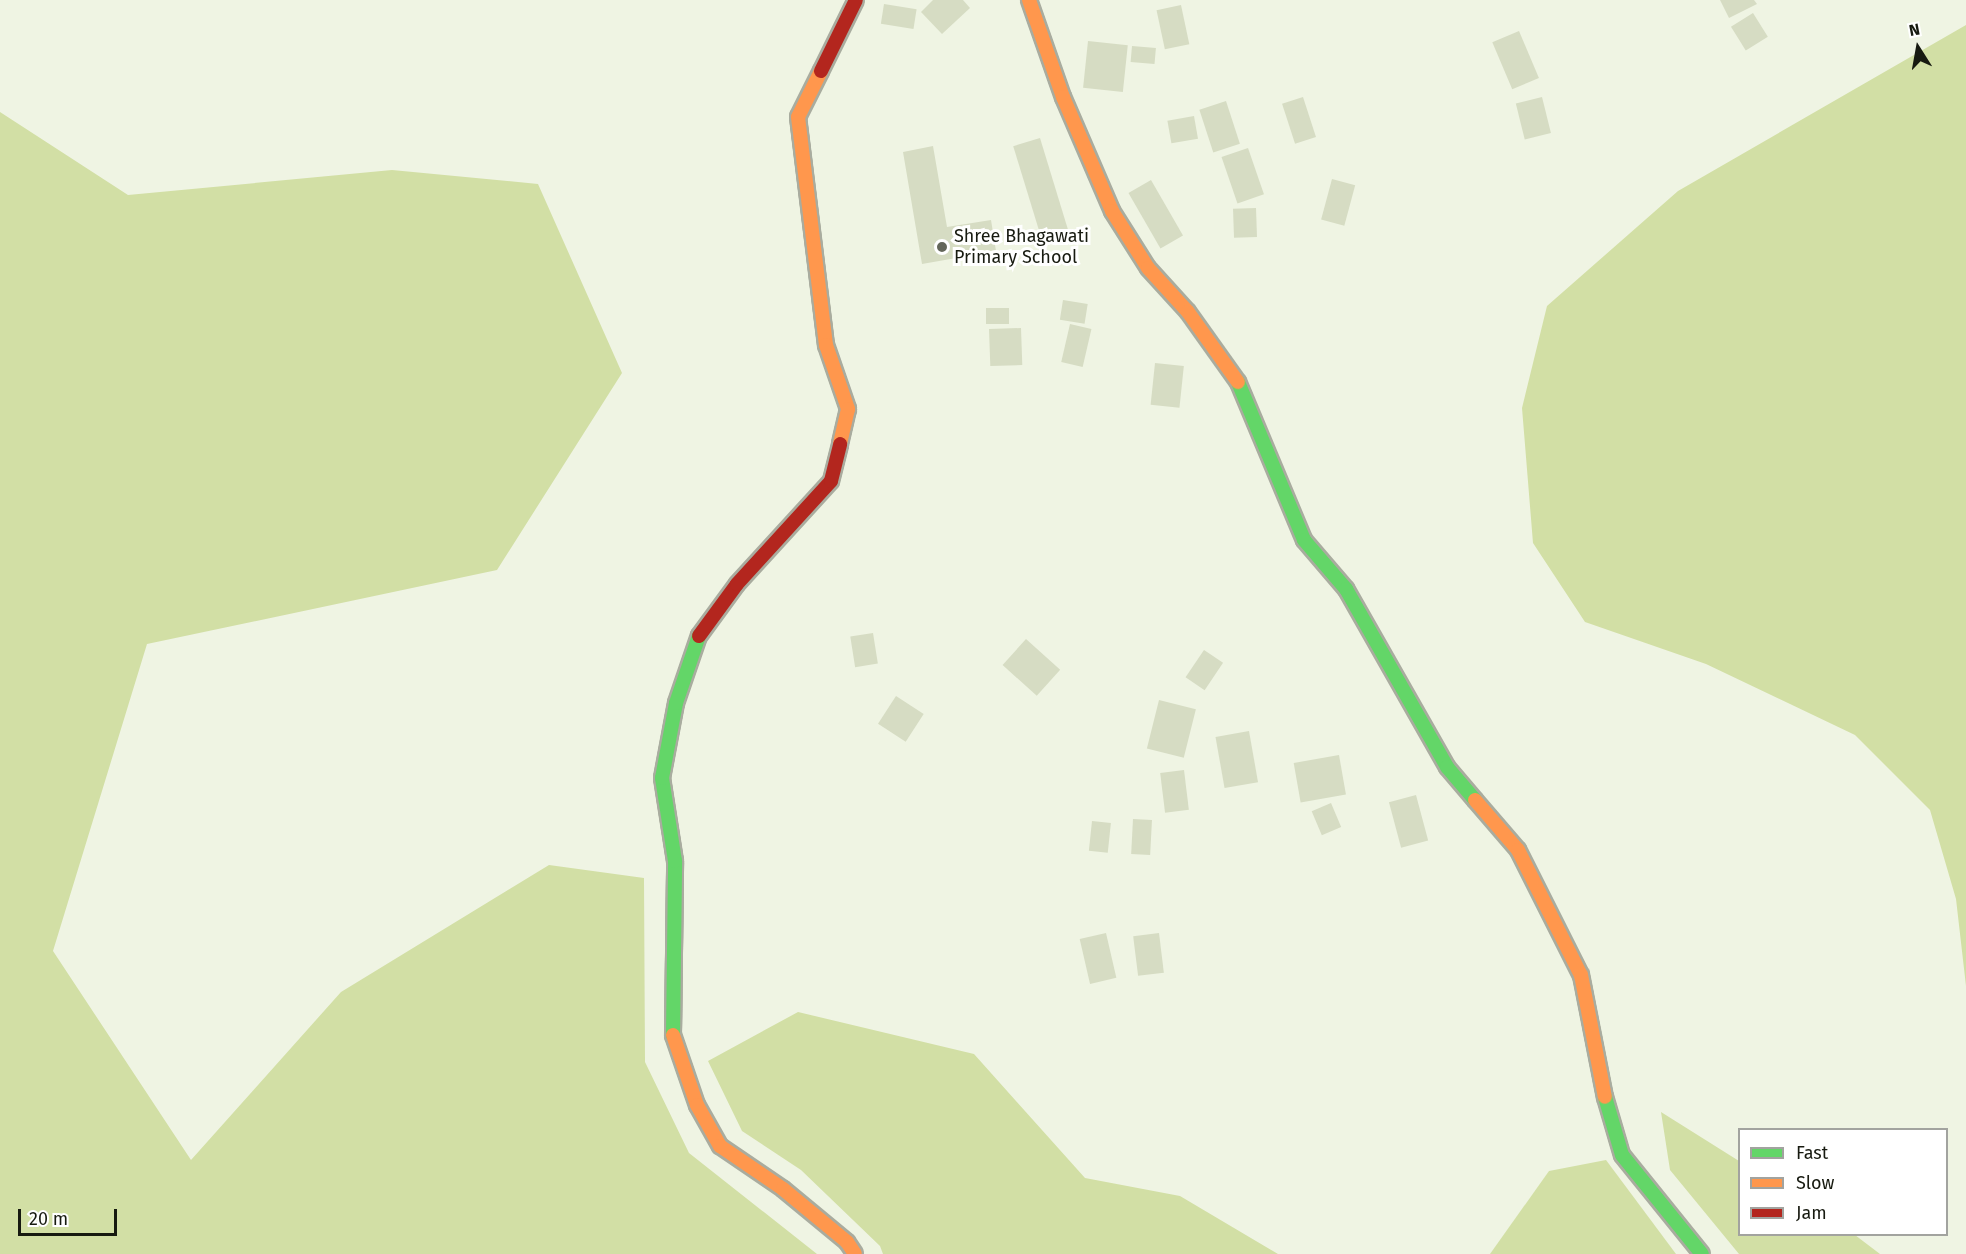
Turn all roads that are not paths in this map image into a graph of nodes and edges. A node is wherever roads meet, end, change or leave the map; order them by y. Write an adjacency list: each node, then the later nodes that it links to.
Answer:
1 (856, 0): 3 (street)
2 (1029, 0): 4 (street)
3 (855, 1254)
4 (1702, 1254)

